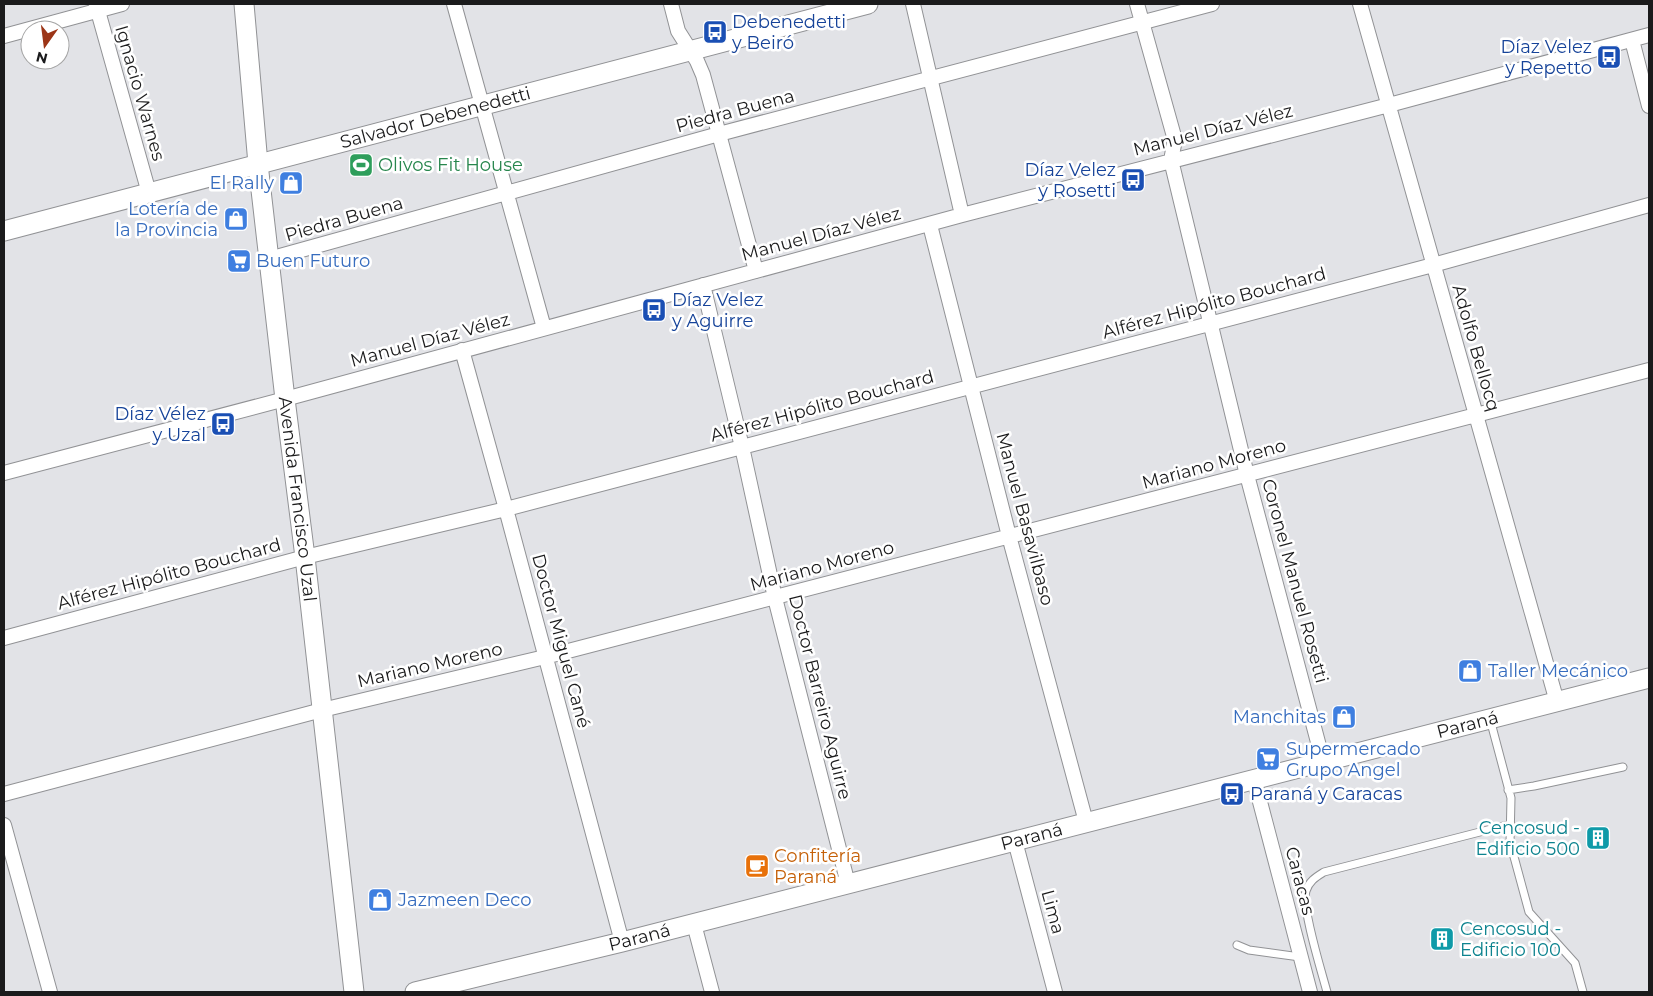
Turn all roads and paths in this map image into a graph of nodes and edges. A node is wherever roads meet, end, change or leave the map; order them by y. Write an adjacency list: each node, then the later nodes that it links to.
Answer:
1 (122, 4): 10 (street)
2 (244, 4): 22 (street, Avenida Francisco Uzal)
3 (454, 4): 17 (street)
4 (671, 4): 15 (street)
5 (868, 4): 15 (street, Salvador Debenedetti)
6 (913, 4): 16 (street)
7 (1137, 4): 11 (street, Coronel Manuel Rosetti)
8 (1212, 4): 11 (street, Piedra Buena)
9 (1360, 4): 18 (street, Adolfo Bellocq)
10 (96, 7): 13 (street); 24 (street, Ignacio Warnes)
11 (1142, 22): 16 (street, Piedra Buena); 21 (street, Coronel Manuel Rosetti)
12 (1649, 35): 14 (street, Manuel Díaz Vélez)
13 (4, 36)
14 (1632, 40): 18 (street, Manuel Díaz Vélez); 19 (street)
15 (690, 49): 17 (street, Salvador Debenedetti); 20 (street)
16 (931, 79): 20 (street, Piedra Buena); 26 (street)
17 (482, 105): 22 (street, Salvador Debenedetti); 23 (street)
18 (1390, 105): 21 (street, Manuel Díaz Vélez); 30 (street, Adolfo Bellocq)
19 (1649, 106)
20 (719, 134): 23 (street, Piedra Buena); 31 (street)
21 (1171, 160): 26 (street, Manuel Díaz Vélez); 33 (street, Coronel Manuel Rosetti)
22 (258, 164): 24 (street, Salvador Debenedetti); 29 (street, Avenida Francisco Uzal)
23 (507, 192): 29 (street, Piedra Buena); 34 (street)
24 (149, 193): 28 (street, Salvador Debenedetti)
25 (1649, 205): 30 (street, Alférez Hipólito Bouchard)
26 (962, 215): 27 (street, Manuel Díaz Vélez)
27 (930, 225): 31 (street, Manuel Díaz Vélez); 37 (street, Manuel Basavilbaso)
28 (4, 231)
29 (269, 259): 38 (street, Avenida Francisco Uzal)
30 (1433, 265): 33 (street, Alférez Hipólito Bouchard); 39 (street, Adolfo Bellocq)
31 (756, 271): 32 (street, Manuel Díaz Vélez)
32 (703, 285): 34 (street, Manuel Díaz Vélez); 40 (street, Doctor Barreiro Aguirre)
33 (1211, 323): 37 (street, Alférez Hipólito Bouchard); 42 (street, Coronel Manuel Rosetti)
34 (544, 328): 35 (street, Manuel Díaz Vélez)
35 (462, 350): 38 (street, Manuel Díaz Vélez); 43 (street, Doctor Miguel Cané)
36 (1649, 370): 39 (street, Mariano Moreno)
37 (971, 386): 40 (street, Alférez Hipólito Bouchard); 44 (street, Manuel Basavilbaso)
38 (285, 399): 41 (street, Manuel Díaz Vélez); 45 (street, Avenida Francisco Uzal)
39 (1476, 415): 42 (street, Mariano Moreno); 50 (street, Adolfo Bellocq)
40 (742, 447): 43 (street, Alférez Hipólito Bouchard); 46 (street, Doctor Barreiro Aguirre)
41 (4, 473)
42 (1247, 474): 44 (street, Mariano Moreno); 53 (street, Coronel Manuel Rosetti)
43 (506, 509): 45 (street, Alférez Hipólito Bouchard); 48 (street, Doctor Miguel Cané)
44 (1009, 536): 46 (street, Mariano Moreno); 58 (street, Manuel Basavilbaso)
45 (305, 557): 47 (street, Alférez Hipólito Bouchard); 51 (street, Avenida Francisco Uzal)
46 (775, 598): 48 (street, Mariano Moreno); 62 (street, Doctor Barreiro Aguirre)
47 (4, 638)
48 (545, 658): 51 (street, Mariano Moreno); 64 (street, Doctor Miguel Cané)
49 (1649, 678): 50 (street, Paraná)
50 (1558, 702): 52 (street, Paraná)
51 (322, 710): 57 (street, Mariano Moreno); 68 (street, Avenida Francisco Uzal)
52 (1490, 718): 53 (street, Paraná); 56 (lane)
53 (1323, 761): 55 (street, Paraná)
54 (1623, 767): 56 (lane)
55 (1254, 779): 58 (street, Paraná); 66 (street, Caracas)
56 (1508, 790): 59 (lane)
57 (4, 794)
58 (1086, 822): 61 (street, Paraná)
59 (1512, 824): 73 (lane); 74 (lane)
60 (4, 825): 67 (street)
61 (1015, 841): 62 (street, Paraná); 71 (street, Lima)
62 (848, 884): 63 (street, Paraná)
63 (694, 924): 64 (street, Paraná); 70 (street)
64 (622, 942): 69 (street, Paraná)
65 (1237, 945): 66 (lane)
66 (1300, 956): 72 (street, Caracas)
67 (50, 992)
68 (354, 992)
69 (415, 992)
70 (712, 992)
71 (1055, 992)
72 (1310, 992)
73 (1327, 992)
74 (1583, 992)

